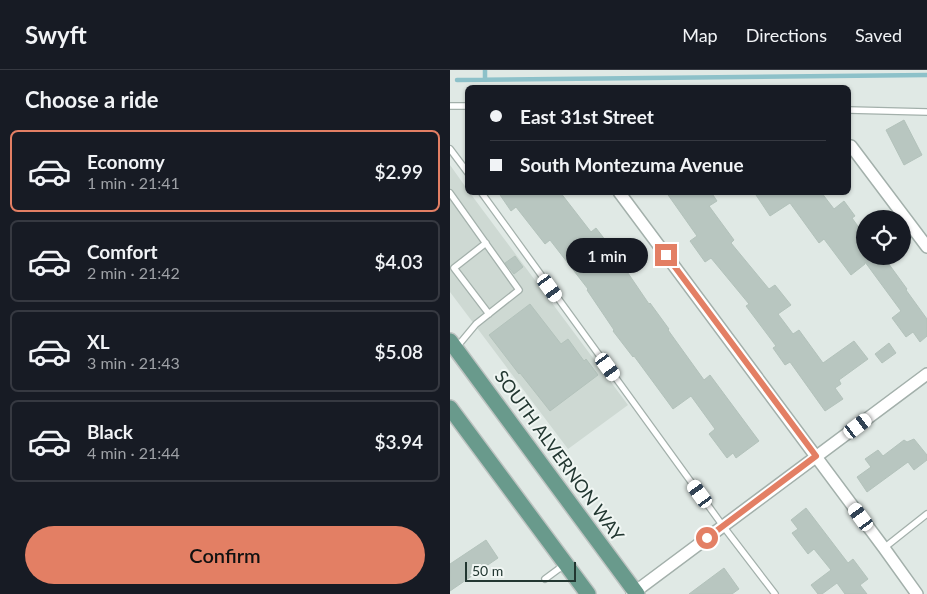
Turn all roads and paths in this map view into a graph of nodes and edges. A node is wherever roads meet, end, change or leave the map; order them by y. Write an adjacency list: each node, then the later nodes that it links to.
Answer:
1 (450, 106): 2 (lane)
2 (465, 106)
3 (851, 110): 4 (lane)
4 (927, 112)
5 (851, 146): 12 (street)
6 (450, 149): 7 (lane)
7 (465, 170)
8 (450, 193): 11 (lane)
9 (483, 195): 19 (lane)
10 (621, 195): 17 (street)
11 (486, 243): 13 (lane); 13 (lane)
12 (927, 247)
13 (489, 314): 14 (lane)
14 (453, 344): 23 (main road, SOUTH ALVERNON WAY)
15 (927, 374): 17 (street)
16 (450, 408): 21 (main road)
17 (816, 456): 19 (street); 20 (street)
18 (927, 514): 20 (lane)
19 (723, 526): 23 (street); 25 (lane)
20 (884, 548): 26 (street)
21 (566, 564): 22 (lane); 24 (main road)
22 (545, 579)
23 (635, 593)
24 (588, 594)
25 (775, 594)
26 (917, 594)

